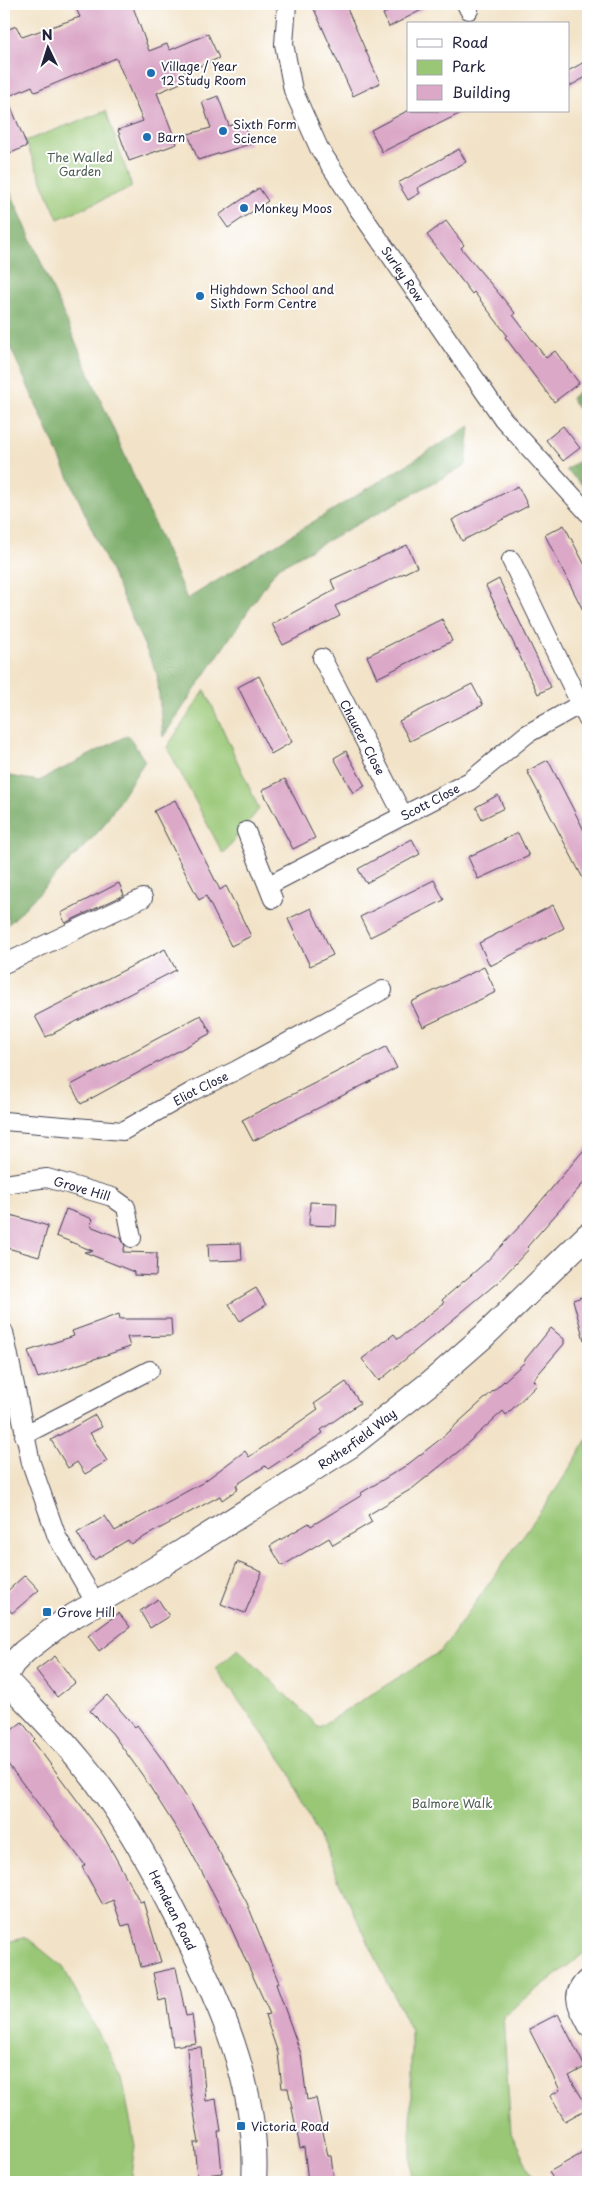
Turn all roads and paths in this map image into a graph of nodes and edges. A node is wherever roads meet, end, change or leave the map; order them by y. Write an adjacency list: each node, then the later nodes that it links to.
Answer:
1 (287, 4): 2 (street, Surley Row)
2 (588, 513)
3 (511, 560): 5 (street, Scott Close)
4 (322, 658): 6 (street, Chaucer Close)
5 (586, 708): 6 (street, Scott Close)
6 (403, 815): 7 (street, Scott Close)
7 (246, 831)
8 (143, 898): 9 (street)
9 (4, 964)
10 (383, 990): 11 (street, Eliot Close)
11 (4, 1121)
12 (4, 1184): 14 (street, Grove Hill)
13 (588, 1235): 18 (street, Rotherfield Way)
14 (132, 1238)
15 (4, 1332): 17 (street)
16 (150, 1370): 17 (street)
17 (24, 1435): 18 (street)
18 (95, 1602): 19 (street)
19 (4, 1679): 22 (street, Hemdean Road)
20 (588, 1977): 21 (street)
21 (588, 2027)
22 (254, 2182)

